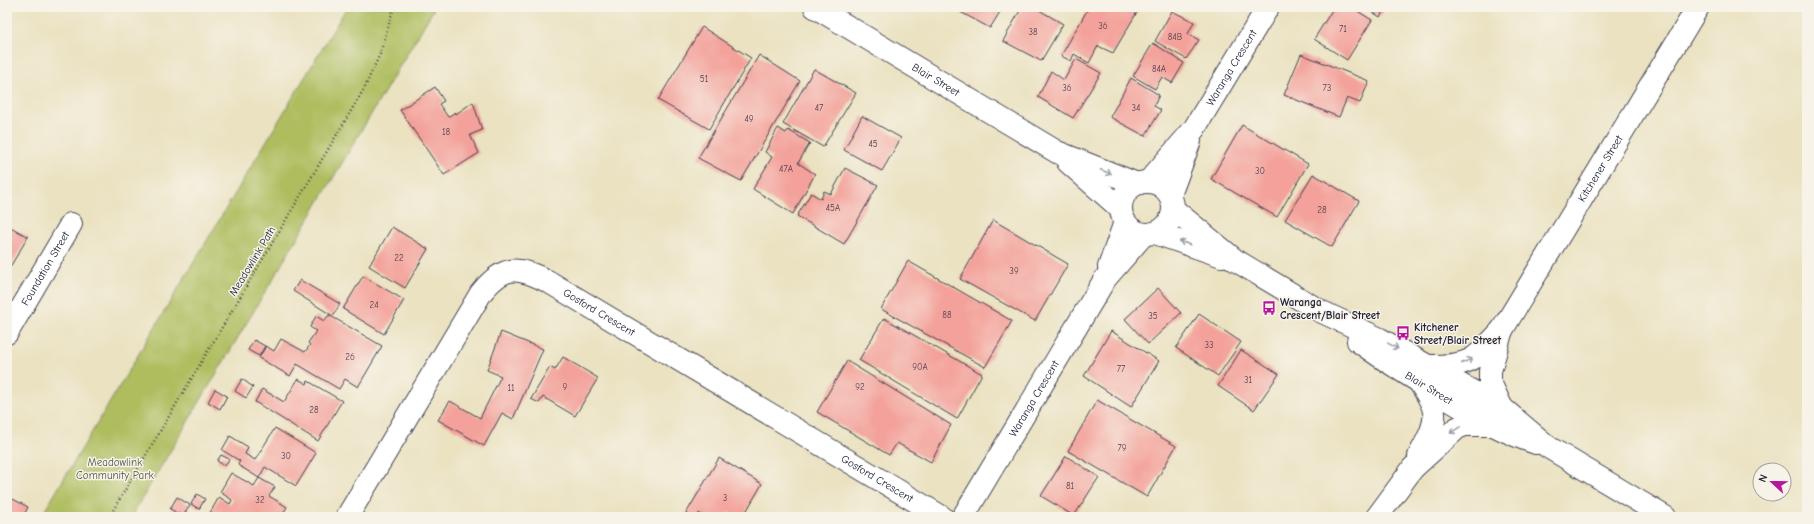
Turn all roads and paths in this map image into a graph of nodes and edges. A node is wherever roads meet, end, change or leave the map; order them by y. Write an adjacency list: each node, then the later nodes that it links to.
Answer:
1 (394, 7): 19 (path, Meadowlink Path)
2 (815, 7): 6 (street, Blair Street)
3 (1268, 7): 5 (street, Waranga Crescent)
4 (1698, 7): 14 (street, Kitchener Street)
5 (1194, 129): 7 (street, Waranga Crescent); 8 (street, Waranga Crescent)
6 (1057, 152): 7 (street, Blair Street, one-way to 7); 9 (street, Blair Street)
7 (1143, 183): 8 (street); 9 (street)
8 (1172, 202): 11 (street); 12 (street, Blair Street)
9 (1123, 216): 11 (street); 13 (street, Waranga Crescent)
10 (71, 224): 15 (street, Foundation Street)
11 (1150, 233): 12 (street, Blair Street, one-way to 11); 13 (street, Waranga Crescent)
12 (1235, 260): 16 (street, Blair Street)
13 (1105, 279): 22 (street, Waranga Crescent)
14 (1502, 330): 16 (street, one-way to 14); 17 (street)
15 (7, 333)
16 (1425, 375): 17 (street, Blair Street); 18 (street)
17 (1497, 416): 18 (street, one-way to 18); 24 (street, Blair Street)
18 (1413, 468): 23 (street)
19 (109, 517)
20 (347, 517): 21 (street, Gosford Crescent)
21 (942, 517)
22 (963, 517)
23 (1377, 517)
24 (1665, 517)

